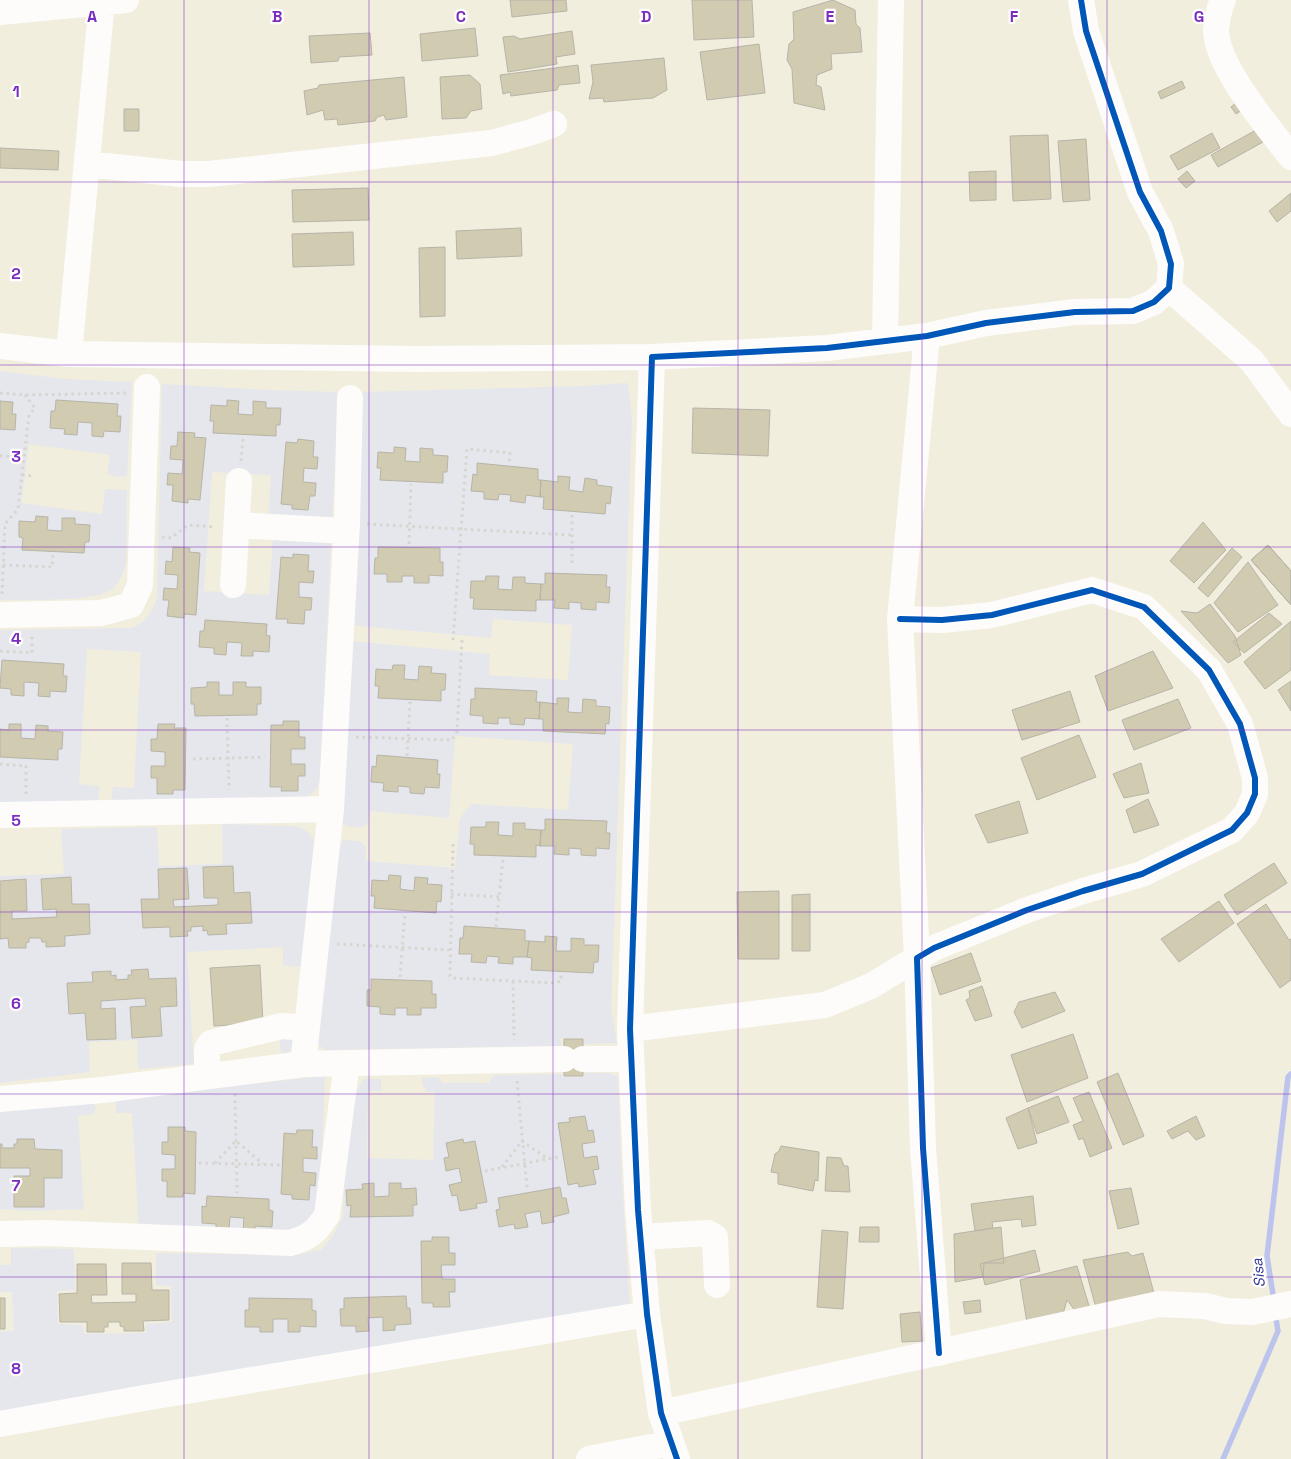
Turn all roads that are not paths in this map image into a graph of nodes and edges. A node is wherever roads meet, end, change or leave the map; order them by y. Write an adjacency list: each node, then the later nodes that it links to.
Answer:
1 (891, 0): 11 (street)
2 (1081, 0): 9 (street)
3 (1223, 0): 7 (street)
4 (110, 1): 5 (street); 8 (street)
5 (0, 12)
6 (554, 124): 8 (street)
7 (1291, 157)
8 (87, 164): 13 (street)
9 (1169, 288): 10 (street); 17 (street)
10 (927, 336): 11 (street); 23 (street)
11 (885, 341): 14 (street)
12 (0, 346): 13 (street)
13 (69, 354): 14 (street)
14 (652, 357): 28 (street)
15 (147, 390): 22 (street)
16 (350, 398): 20 (street)
17 (1291, 414)
18 (239, 481): 19 (street)
19 (236, 526): 20 (street); 21 (street)
20 (346, 527): 24 (street)
21 (233, 585)
22 (0, 615)
23 (900, 619): 26 (street); 26 (street)
24 (332, 809): 25 (street); 27 (street)
25 (13, 815)
26 (917, 958): 28 (street); 39 (street)
27 (307, 1028): 31 (street); 32 (street)
28 (630, 1029): 29 (street)
29 (631, 1059): 30 (street); 35 (street)
30 (347, 1063): 31 (street); 34 (street)
31 (303, 1064): 32 (street)
32 (207, 1076): 33 (street)
33 (0, 1099)
34 (0, 1234)
35 (640, 1236): 36 (street); 38 (street)
36 (718, 1285)
37 (1290, 1305): 39 (street)
38 (647, 1314): 40 (street); 41 (street)
39 (940, 1353): 40 (street)
40 (661, 1413): 42 (street)
41 (0, 1424)
42 (674, 1451): 43 (street)
43 (589, 1459)

